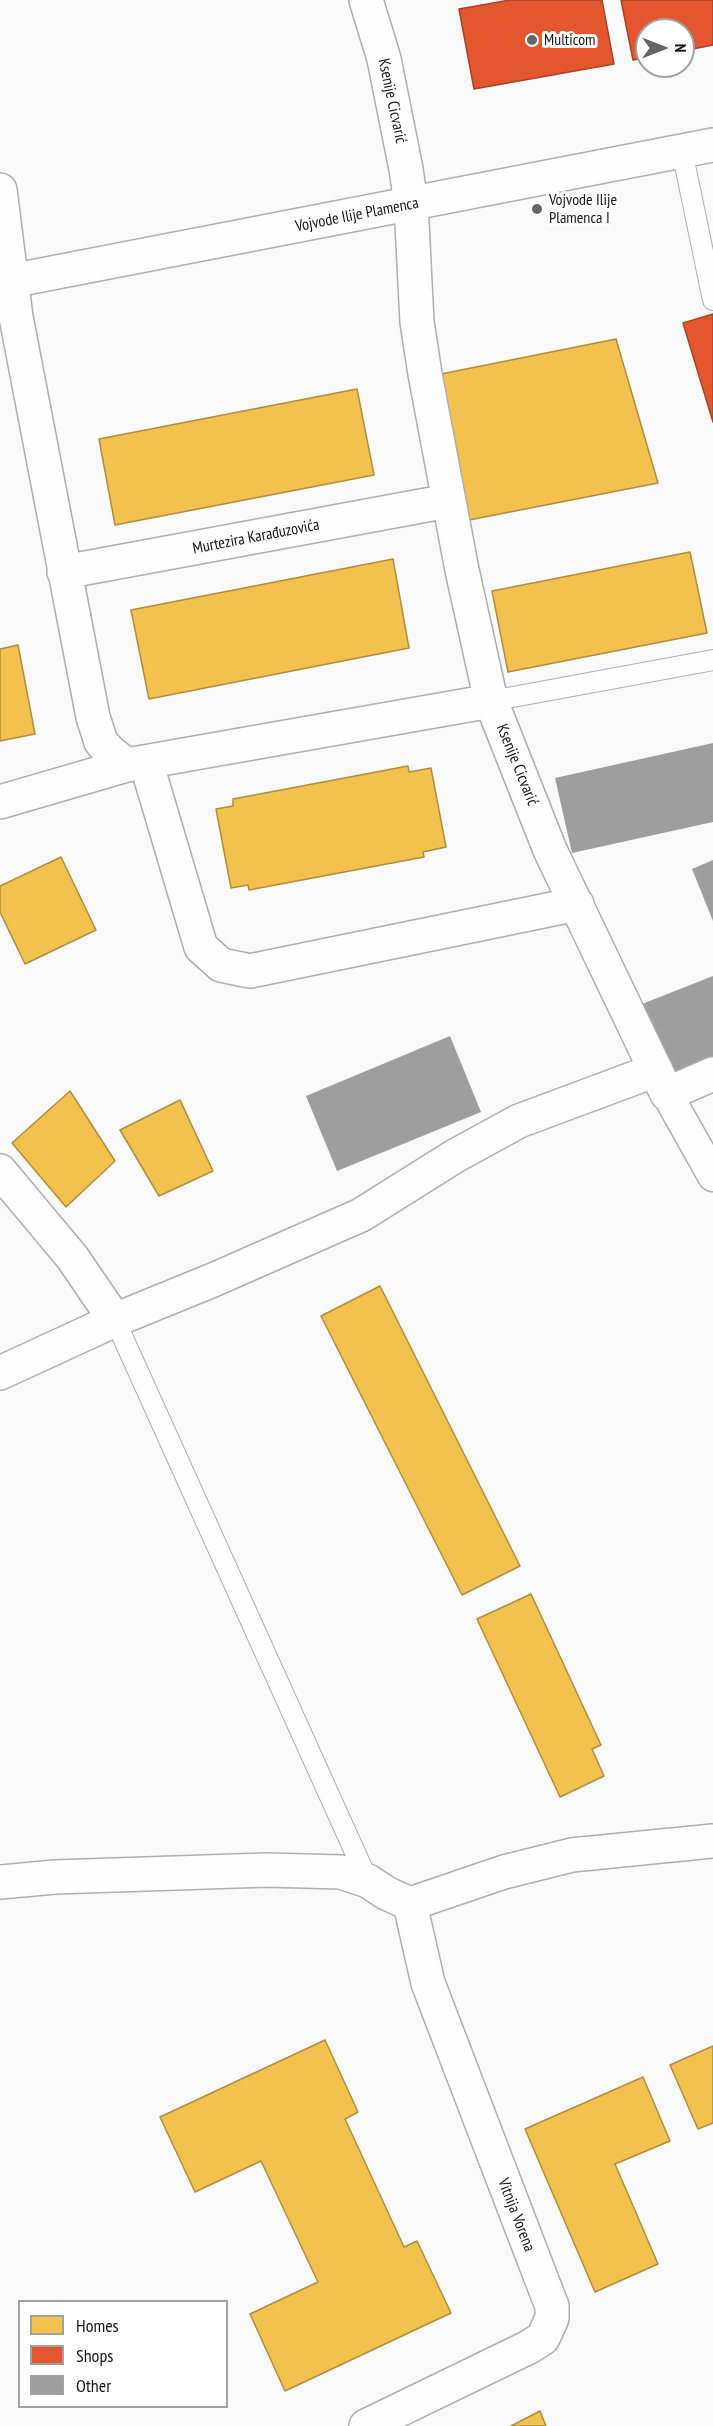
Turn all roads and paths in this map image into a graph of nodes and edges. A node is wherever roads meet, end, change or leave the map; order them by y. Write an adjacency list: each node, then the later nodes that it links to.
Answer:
1 (366, 0): 4 (street, Ksenije Cicvarić)
2 (697, 148): 4 (street, Vojvode Ilije Plamenca); 6 (lane)
3 (0, 190): 5 (street)
4 (411, 204): 5 (street, Vojvode Ilije Plamenca); 7 (street, Ksenije Cicvarić)
5 (5, 282): 8 (street)
6 (713, 300)
7 (448, 501): 8 (street, Murtezira Karađuzovića); 10 (street, Ksenije Cicvarić)
8 (64, 572): 11 (street)
9 (713, 660): 10 (lane)
10 (491, 701): 11 (street); 13 (street, Ksenije Cicvarić)
11 (137, 763): 12 (street); 13 (street)
12 (0, 802)
13 (577, 904): 15 (street, Ksenije Cicvarić)
14 (713, 1074): 15 (street)
15 (662, 1082): 17 (street, Ksenije Cicvarić); 18 (street)
16 (0, 1171): 18 (street)
17 (713, 1176)
18 (115, 1320): 19 (street); 21 (lane)
19 (0, 1373)
20 (713, 1841): 23 (street)
21 (368, 1881): 22 (street); 23 (street)
22 (0, 1882)
23 (410, 1904): 24 (street, Vitnija Vorena)
24 (366, 2426)

